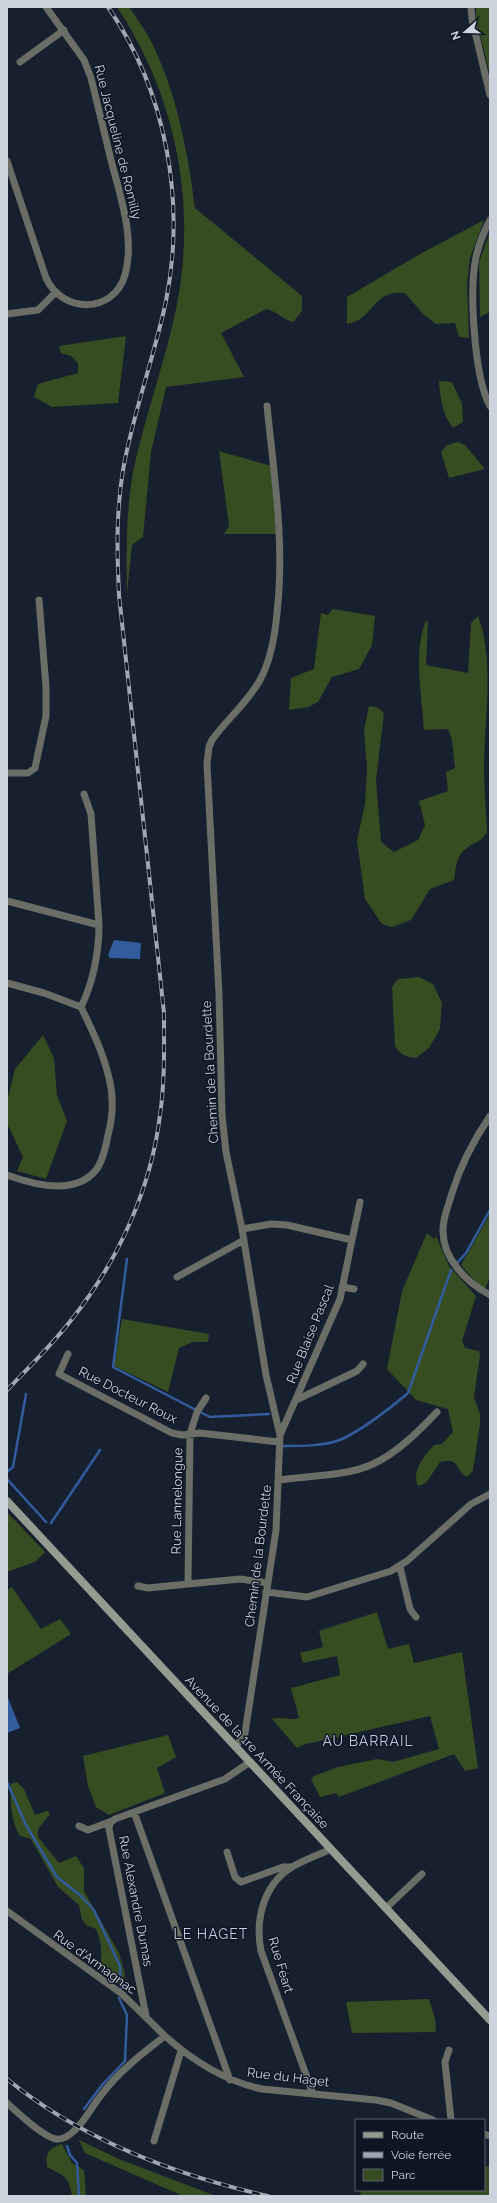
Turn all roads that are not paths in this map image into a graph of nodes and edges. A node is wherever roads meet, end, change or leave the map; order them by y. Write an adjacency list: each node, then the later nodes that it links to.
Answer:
1 (46, 7): 3 (street, Rue Jacqueline de Romilly)
2 (471, 7): 5 (street)
3 (64, 30): 4 (street); 8 (street, Rue Jacqueline de Romilly)
4 (20, 62)
5 (490, 95)
6 (7, 161): 8 (street)
7 (490, 220): 11 (street)
8 (55, 293): 9 (street)
9 (7, 314)
10 (267, 406): 22 (street, Chemin de la Bourdette)
11 (490, 406)
12 (39, 600): 13 (street)
13 (7, 773)
14 (84, 794): 16 (street)
15 (7, 901): 16 (street)
16 (99, 925): 18 (street)
17 (7, 983): 18 (street)
18 (81, 1007): 20 (street)
19 (490, 1116): 28 (street)
20 (7, 1175)
21 (360, 1202): 24 (street, Rue Blaise Pascal)
22 (242, 1229): 23 (street, Chemin de la Bourdette); 24 (street)
23 (244, 1240): 25 (street); 35 (street, Chemin de la Bourdette)
24 (352, 1240): 26 (street, Rue Blaise Pascal)
25 (177, 1277)
26 (342, 1286): 27 (street); 32 (street, Rue Blaise Pascal)
27 (354, 1289)
28 (490, 1295)
29 (68, 1354): 34 (street, Rue Docteur Roux)
30 (363, 1364): 32 (street)
31 (206, 1398): 34 (street, Rue Lannelongue)
32 (296, 1400): 35 (street, Rue Blaise Pascal)
33 (437, 1412): 36 (street)
34 (190, 1434): 35 (street, Rue Docteur Roux); 41 (street, Rue Lannelongue)
35 (280, 1438): 36 (street, Chemin de la Bourdette)
36 (279, 1480): 40 (street, Chemin de la Bourdette)
37 (490, 1494): 39 (street)
38 (7, 1501): 45 (main road, Avenue de la 1re Armée Française)
39 (400, 1567): 43 (street); 44 (street)
40 (268, 1583): 41 (street); 43 (street, Chemin de la Bourdette)
41 (188, 1584): 42 (street)
42 (138, 1586)
43 (266, 1592): 45 (street, Chemin de la Bourdette)
44 (416, 1617)
45 (236, 1746): 46 (main road, Avenue de la 1re Armée Française)
46 (250, 1762): 47 (street, Rue Alexandre Dumas); 50 (main road, Avenue de la 1re Armée Française)
47 (134, 1812): 48 (street, Rue Alexandre Dumas); 61 (street)
48 (112, 1821): 49 (street); 56 (street, Rue Alexandre Dumas)
49 (79, 1826)
50 (331, 1849): 52 (street, Rue Féart); 54 (main road, Avenue de la 1re Armée Française)
51 (226, 1852): 52 (street)
52 (291, 1867): 62 (street, Rue Féart)
53 (422, 1874): 54 (street)
54 (386, 1908): 57 (main road, Avenue de la 1re Armée Française)
55 (7, 1911): 56 (street, Rue d'Armagnac)
56 (146, 2016): 58 (street, Rue d'Armagnac)
57 (490, 2020)
58 (165, 2036): 60 (street, Rue du Haget); 63 (street)
59 (449, 2050): 65 (street)
60 (181, 2051): 61 (street, Rue du Haget); 66 (street)
61 (230, 2080): 62 (street, Rue du Haget)
62 (313, 2094): 64 (street, Rue du Haget)
63 (7, 2103)
64 (430, 2119)
65 (451, 2119)
66 (154, 2141)

